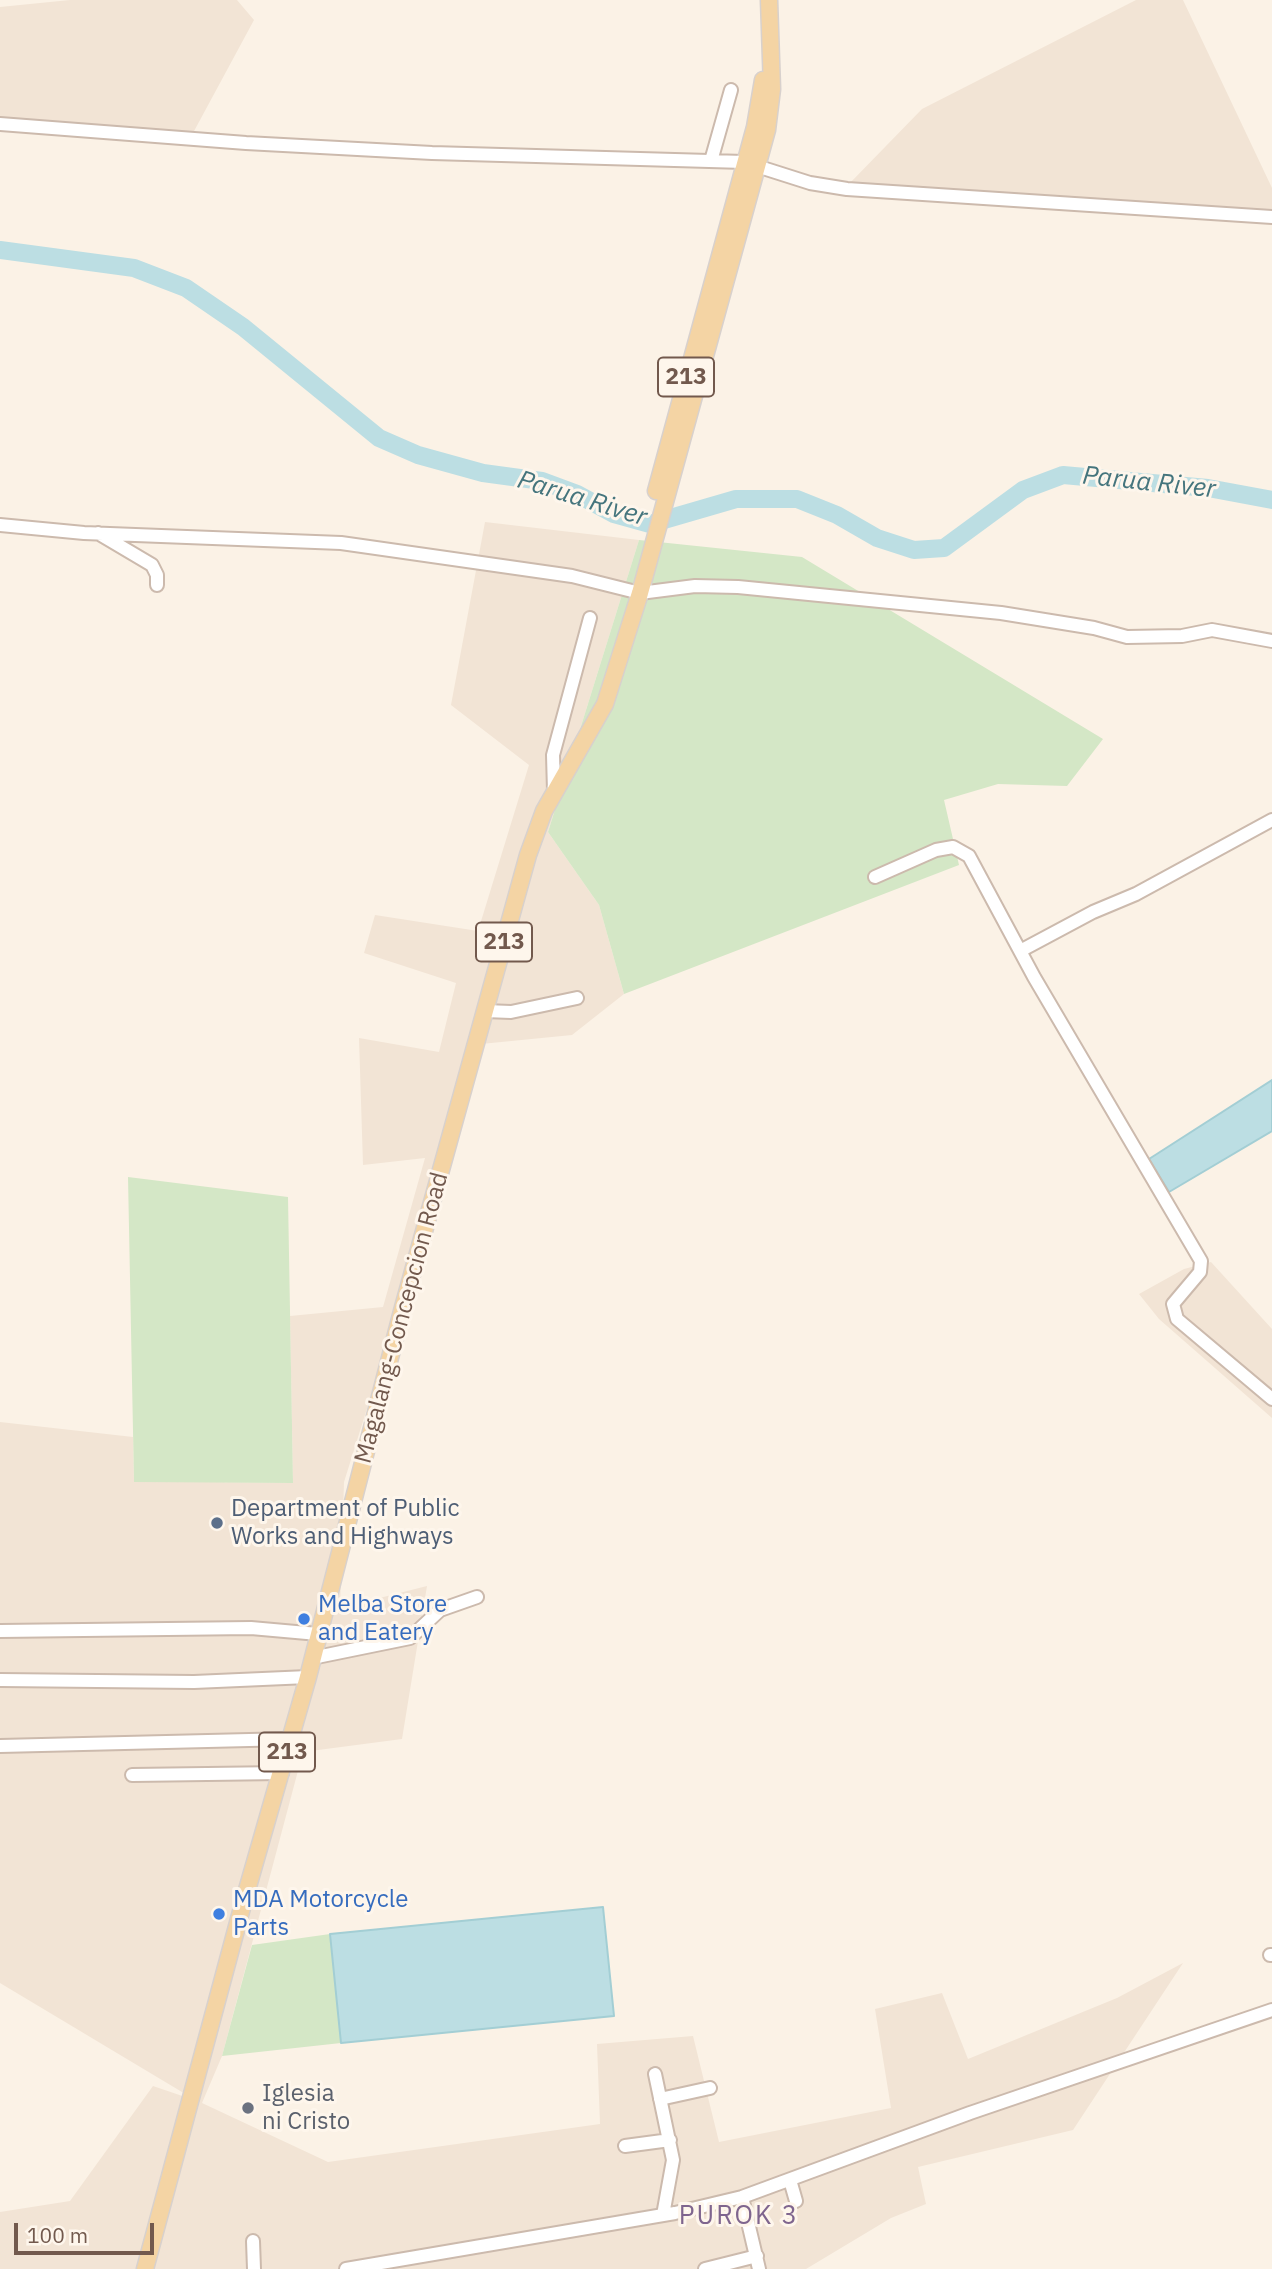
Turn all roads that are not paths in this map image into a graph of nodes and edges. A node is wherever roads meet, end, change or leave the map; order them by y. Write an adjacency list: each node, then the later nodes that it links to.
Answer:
1 (769, 0): 5 (main road, Magalang-Concepcion Road / 213)
2 (732, 90): 4 (street)
3 (0, 124): 4 (street)
4 (711, 161): 5 (street)
5 (749, 166): 6 (street); 10 (main road, Magalang-Concepcion Road / 213)
6 (1272, 217)
7 (0, 525): 8 (street)
8 (97, 533): 9 (street); 10 (street)
9 (157, 585)
10 (635, 590): 12 (street); 13 (main road, Magalang-Concepcion Road / 213)
11 (590, 618): 13 (street)
12 (1272, 641)
13 (554, 792): 18 (main road, Magalang-Concepcion Road / 213)
14 (1272, 820): 16 (street)
15 (875, 877): 16 (street)
16 (1020, 951): 19 (street)
17 (577, 998): 18 (street)
18 (485, 1011): 22 (main road, Magalang-Concepcion Road / 213)
19 (1272, 1399)
20 (477, 1597): 23 (street)
21 (0, 1631): 22 (street)
22 (318, 1634): 23 (main road, Magalang-Concepcion Road / 213)
23 (313, 1658): 24 (main road, Magalang-Concepcion Road / 213)
24 (308, 1678): 25 (street); 26 (main road, Magalang-Concepcion Road / 213)
25 (0, 1680)
26 (291, 1739): 27 (street); 28 (main road, Magalang-Concepcion Road / 213)
27 (0, 1746)
28 (282, 1773): 29 (street); 43 (main road, Magalang-Concepcion Road / 213)
29 (132, 1775)
30 (1272, 2010): 36 (street)
31 (655, 2074): 33 (street)
32 (710, 2088): 33 (street)
33 (660, 2099): 34 (street)
34 (670, 2140): 35 (street); 39 (street)
35 (625, 2146)
36 (790, 2180): 37 (street); 38 (street)
37 (742, 2197): 39 (street); 42 (street)
38 (796, 2200)
39 (663, 2215): 41 (street)
40 (253, 2241): 44 (street)
41 (421, 2255): 45 (street); 46 (street)
42 (757, 2256): 47 (street); 48 (street)
43 (145, 2269)
44 (254, 2269)
45 (346, 2269)
46 (424, 2269)
47 (705, 2269)
48 (760, 2269)

